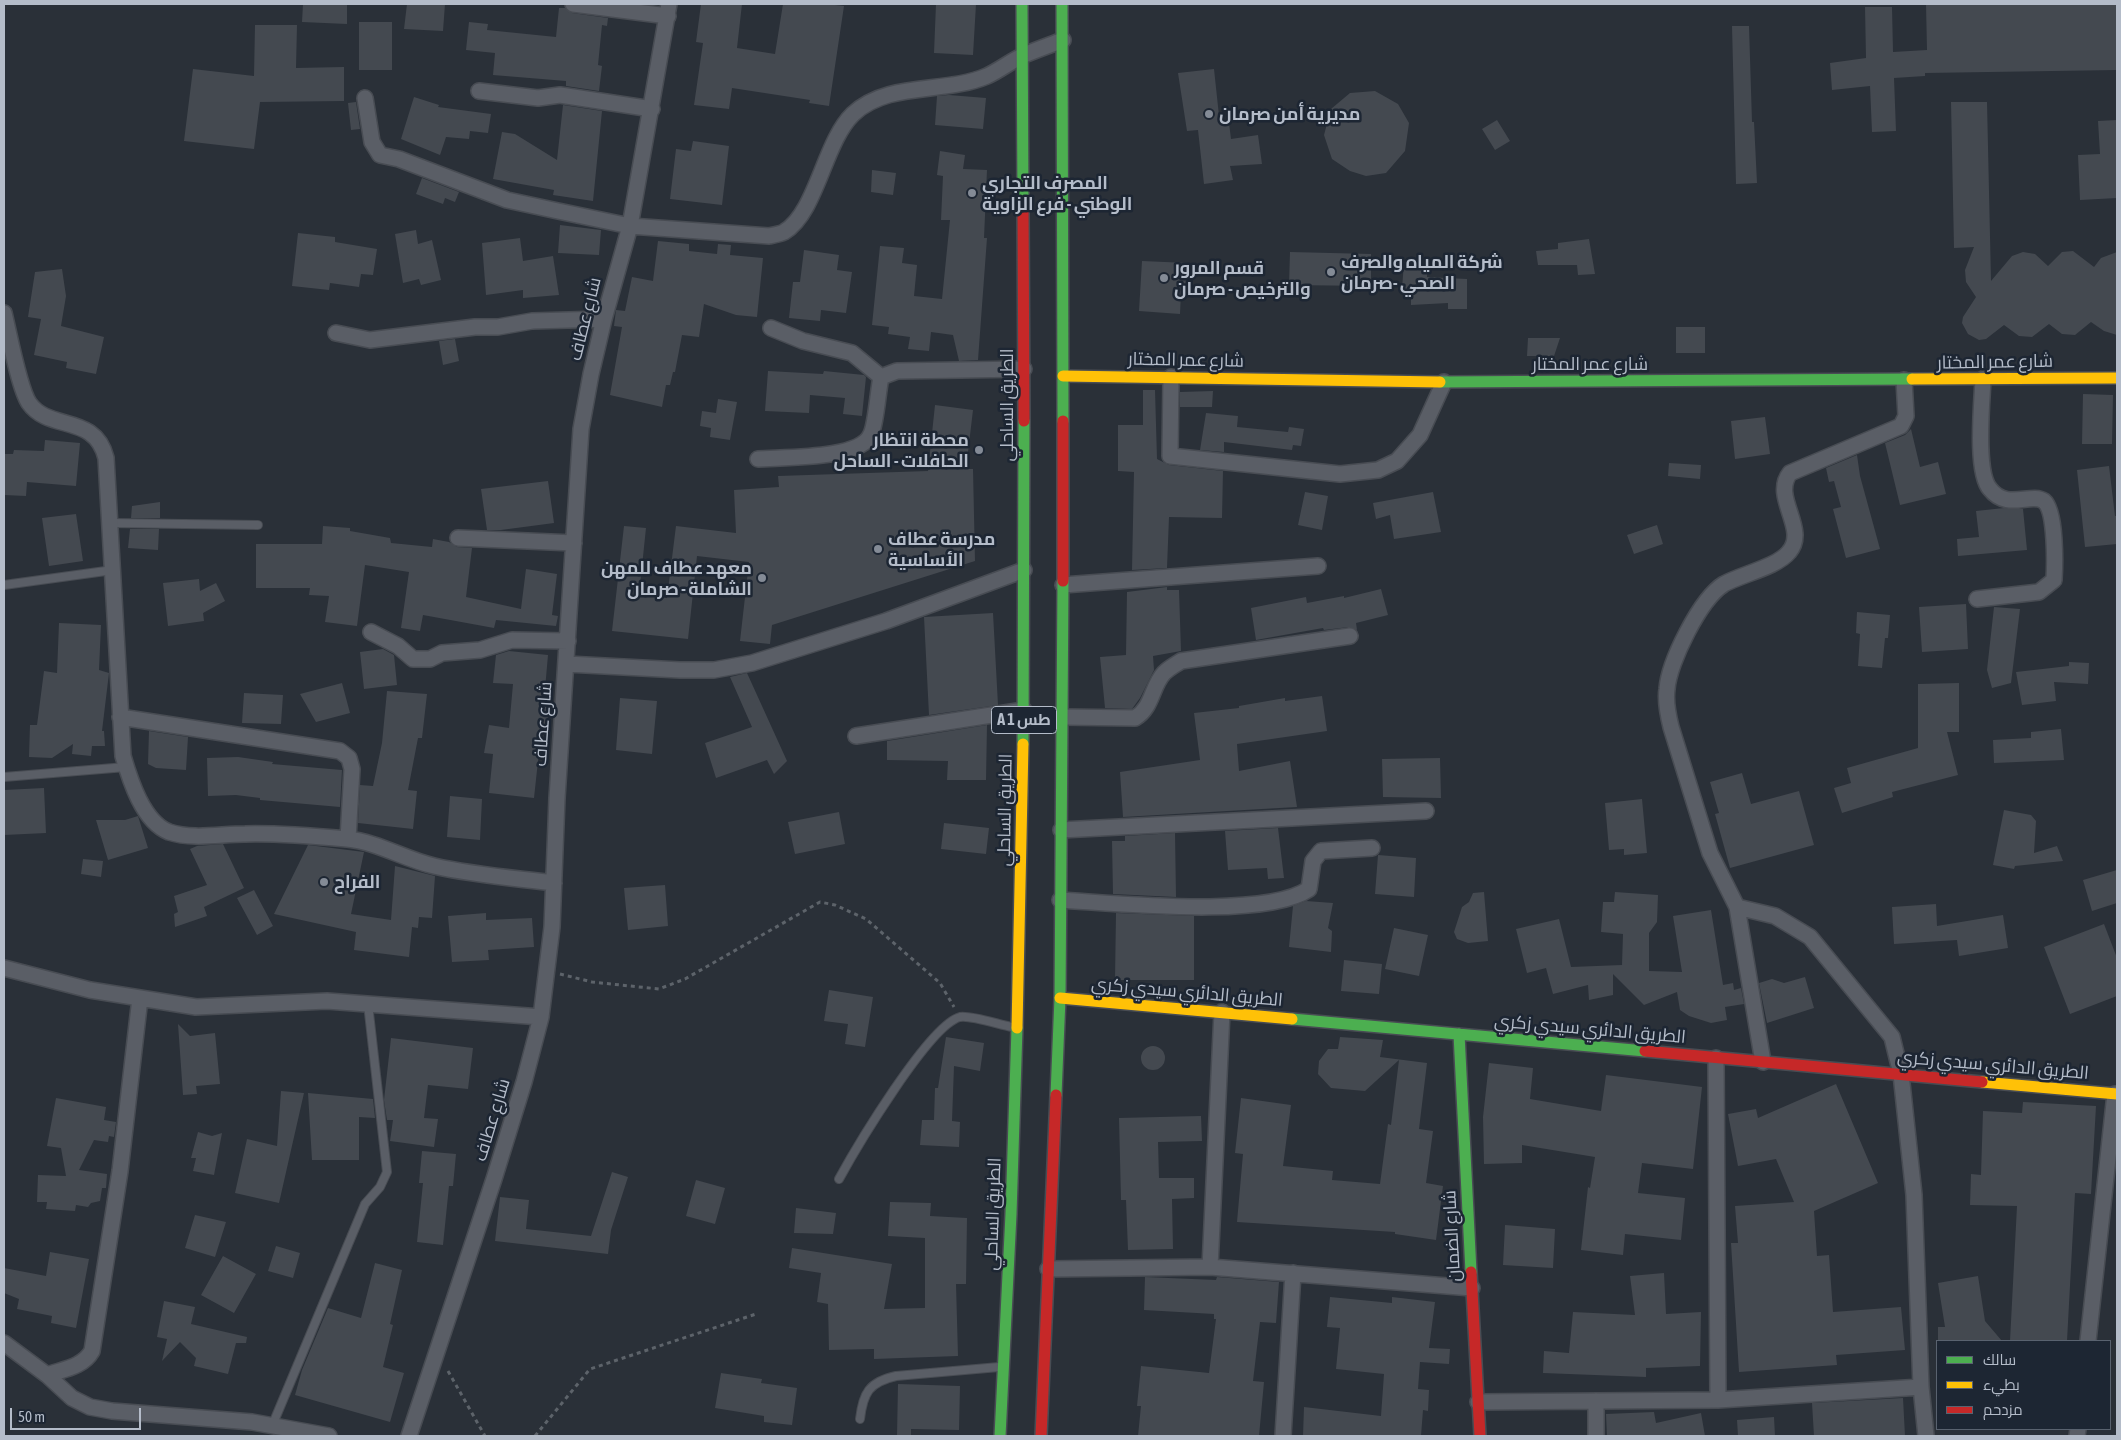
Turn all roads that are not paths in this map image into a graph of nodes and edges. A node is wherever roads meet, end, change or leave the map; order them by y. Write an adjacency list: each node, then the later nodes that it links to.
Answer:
1 (573, 4): 4 (street)
2 (1022, 4): 6 (main road, الطريق الساحلي / A 1 طس)
3 (1062, 4): 5 (main road, A 1 طس)
4 (668, 10): 9 (street, شارع عطاف)
5 (1063, 40): 6 (street); 16 (main road, A 1 طس)
6 (1022, 56): 10 (street); 15 (main road, الطريق الساحلي / A 1 طس)
7 (479, 91): 9 (street)
8 (365, 98): 10 (street)
9 (652, 108): 10 (street, شارع عطاف)
10 (630, 226): 12 (street, شارع عطاف)
11 (4, 313): 24 (street)
12 (604, 319): 14 (street); 27 (street, شارع عطاف)
13 (771, 328): 17 (street)
14 (336, 333)
15 (1024, 370): 17 (street); 30 (main road, الطريق الساحلي / A 1 طس)
16 (1063, 376): 18 (main road, شارع عمر المختار); 32 (main road, A 1 طس)
17 (881, 377): 23 (street)
18 (1171, 377): 22 (main road, شارع عمر المختار); 22 (street)
19 (2117, 378): 20 (main road, شارع عمر المختار)
20 (1983, 379): 21 (main road, شارع عمر المختار); 33 (street)
21 (1904, 380): 22 (main road, شارع عمر المختار); 50 (street)
22 (1444, 382)
23 (758, 459)
24 (110, 523): 25 (lane); 29 (street)
25 (258, 525)
26 (458, 538): 27 (street)
27 (574, 543): 36 (street, شارع عطاف)
28 (1318, 566): 32 (street)
29 (113, 570): 31 (lane); 39 (street)
30 (1024, 570): 37 (street); 38 (main road, الطريق الساحلي / A 1 طس)
31 (4, 585)
32 (1063, 585): 40 (main road, A 1 طس)
33 (1977, 599)
34 (371, 632): 36 (street)
35 (1350, 636): 40 (street)
36 (568, 641): 37 (street, شارع عطاف)
37 (567, 664): 48 (street, شارع عطاف)
38 (1024, 710): 41 (street); 57 (main road, الطريق الساحلي / A 1 طس)
39 (120, 717): 42 (street); 46 (street)
40 (1063, 717): 45 (main road, A 1 طس)
41 (856, 736)
42 (126, 767): 43 (lane); 46 (street)
43 (4, 777)
44 (1426, 811): 45 (street)
45 (1061, 830): 49 (main road, A 1 طس)
46 (348, 839): 48 (street)
47 (1372, 848): 49 (street)
48 (554, 883): 56 (street, شارع عطاف)
49 (1060, 900): 53 (main road, A 1 طس)
50 (1737, 907): 60 (street); 61 (street)
51 (4, 968): 52 (street)
52 (140, 998): 54 (street); 71 (street)
53 (1060, 998): 55 (main road, الطريق الدائري سيدي زكري); 65 (main road, A 1 طس)
54 (368, 1004): 56 (street); 77 (lane)
55 (1222, 1012): 58 (main road, الطريق الدائري سيدي زكري); 64 (street)
56 (540, 1018): 79 (street, شارع عطاف)
57 (1017, 1028): 63 (lane); 70 (main road, الطريق الساحلي / A 1 طس)
58 (1459, 1034): 59 (main road, الطريق الدائري سيدي زكري); 67 (main road, شارع الضمان)
59 (1716, 1058): 60 (main road, الطريق الدائري سيدي زكري); 73 (street)
60 (1763, 1062): 61 (main road, الطريق الدائري سيدي زكري)
61 (1901, 1074): 62 (main road, الطريق الدائري سيدي زكري); 72 (street)
62 (2116, 1094): 68 (street)
63 (839, 1179)
64 (1210, 1267): 65 (street); 66 (street)
65 (1048, 1269): 81 (main road, A 1 طس)
66 (1293, 1272): 67 (street); 82 (street)
67 (1472, 1288): 75 (main road, شارع الضمان)
68 (2088, 1340)
69 (4, 1343): 71 (street)
70 (1004, 1367): 76 (lane); 80 (main road, الطريق الساحلي / A 1 طس)
71 (47, 1375): 77 (street)
72 (1921, 1387): 73 (street); 85 (street)
73 (1718, 1400): 74 (street)
74 (1596, 1401): 75 (street); 84 (street)
75 (1478, 1402): 83 (main road, شارع الضمان)
76 (860, 1419)
77 (272, 1426): 78 (street)
78 (329, 1436)
79 (409, 1436)
80 (1000, 1436)
81 (1041, 1436)
82 (1283, 1436)
83 (1480, 1436)
84 (1596, 1436)
85 (1926, 1436)

